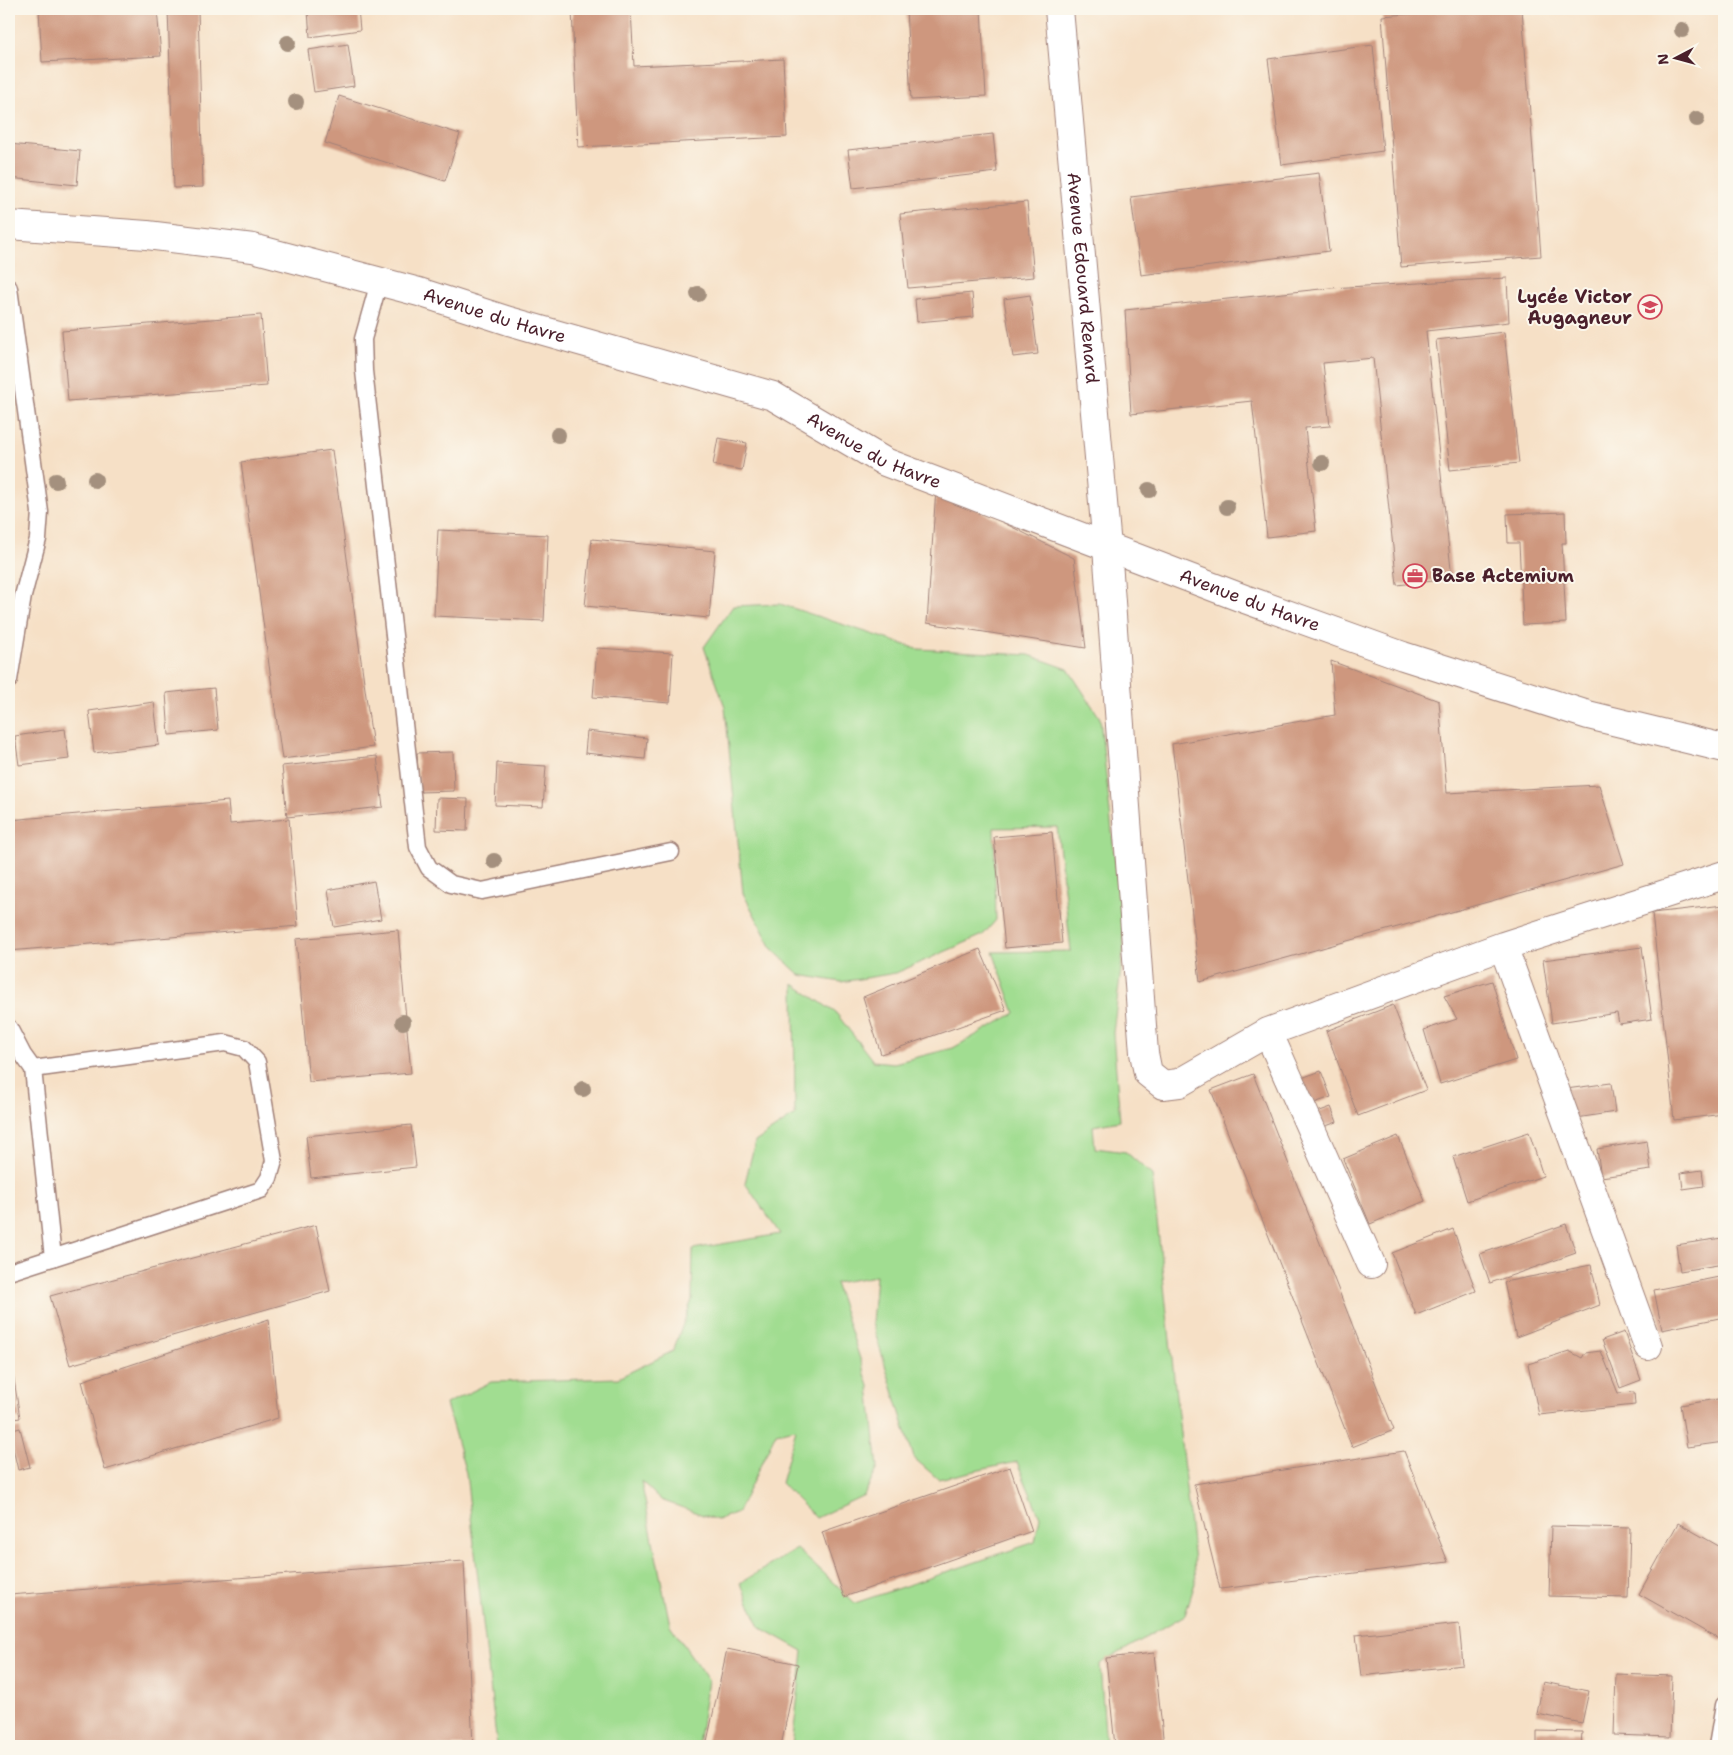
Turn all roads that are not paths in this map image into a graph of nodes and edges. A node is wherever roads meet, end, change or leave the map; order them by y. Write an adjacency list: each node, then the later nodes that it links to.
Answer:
1 (1060, 9): 5 (street, Avenue Edouard Renard)
2 (9, 225): 3 (street, Avenue du Havre)
3 (379, 282): 5 (street, Avenue du Havre); 8 (lane)
4 (9, 288): 6 (lane)
5 (1107, 547): 7 (street, Avenue du Havre); 12 (street, Avenue Edouard Renard)
6 (9, 680)
7 (1724, 748)
8 (671, 852)
9 (1724, 875): 10 (street)
10 (1503, 946): 12 (street); 17 (street)
11 (9, 1028): 13 (lane)
12 (1268, 1032): 15 (street)
13 (33, 1070): 14 (lane); 14 (lane)
14 (53, 1258): 16 (lane)
15 (1370, 1264)
16 (9, 1272)
17 (1648, 1346)
18 (1724, 1705): 19 (lane)
19 (1717, 1746)

